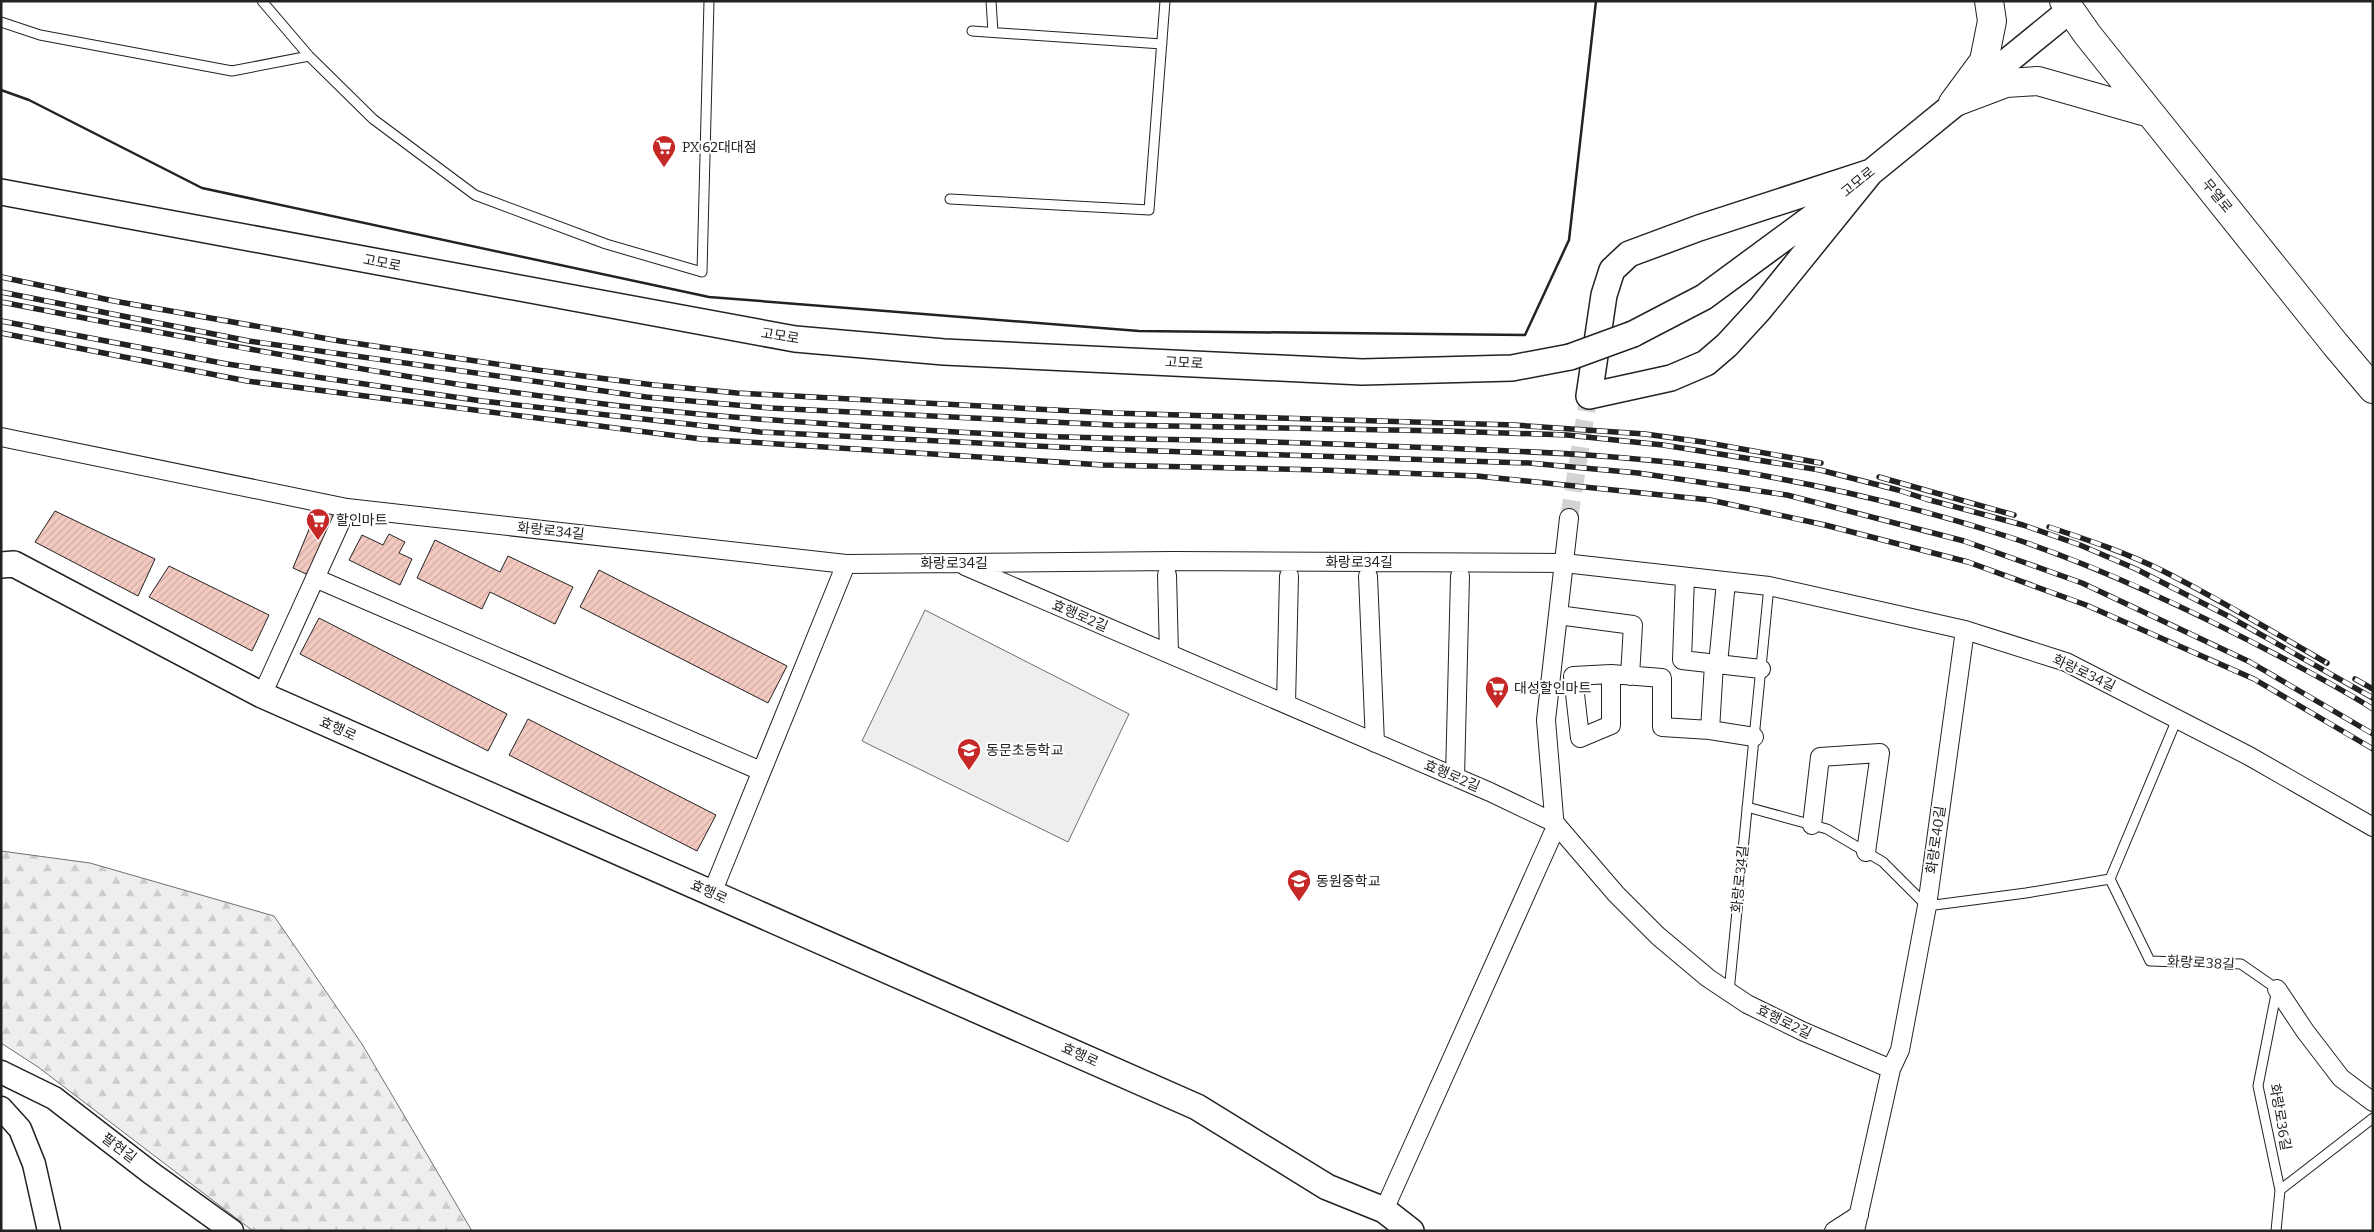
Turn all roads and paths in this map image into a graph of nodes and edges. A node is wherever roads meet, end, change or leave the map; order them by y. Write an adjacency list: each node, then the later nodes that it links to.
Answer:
1 (262, 1): 11 (lane)
2 (709, 1): 11 (lane)
3 (991, 1): 9 (lane)
4 (1165, 1): 10 (lane)
5 (1989, 1): 12 (main road)
6 (2067, 6): 12 (main road, 고모로); 13 (main road, 무열로)
7 (1, 22): 11 (lane)
8 (972, 31): 9 (lane)
9 (993, 32): 10 (lane)
10 (1162, 44): 16 (lane)
11 (309, 56)
12 (1953, 103): 13 (main road); 14 (main road, 고모로)
13 (2150, 113): 17 (main road, 무열로)
14 (1871, 172): 14 (main road); 15 (main road, 고모로, bridge)
15 (1, 192)
16 (950, 199)
17 (2373, 388)
18 (1, 437): 19 (street, 화랑로34길)
19 (347, 508): 22 (street, 화랑로34길); 30 (street)
20 (1569, 518): 23 (street)
21 (958, 563): 22 (street, 화랑로34길); 23 (street, 화랑로34길); 35 (street, 효행로2길)
22 (846, 564): 46 (street)
23 (1564, 564): 29 (street, 화랑로34길); 33 (street)
24 (1, 565): 40 (main road, 효행로)
25 (1167, 575): 35 (street)
26 (1289, 576): 41 (street)
27 (1368, 576): 45 (street, 화랑로34길)
28 (1460, 576): 47 (street)
29 (1685, 577): 31 (street, 화랑로34길); 36 (street)
30 (315, 578): 40 (street); 46 (street)
31 (1726, 582): 32 (street, 화랑로34길); 36 (street)
32 (1769, 586): 34 (street, 화랑로34길); 37 (lane, 화랑로34길)
33 (1558, 615): 39 (street); 49 (street)
34 (1965, 630): 42 (street, 화랑로34길); 55 (street, 화랑로40길)
35 (1169, 654): 41 (street, 효행로2길)
36 (1716, 664): 37 (street); 43 (street)
37 (1761, 669): 44 (lane, 화랑로34길)
38 (1611, 674): 39 (street)
39 (1630, 676): 43 (street)
40 (262, 695): 54 (main road, 효행로)
41 (1286, 704): 45 (street, 효행로2길)
42 (2177, 719): 51 (street, 화랑로34길); 53 (lane)
43 (1710, 730): 44 (street)
44 (1754, 736): 48 (lane, 화랑로34길)
45 (1375, 742): 47 (street, 효행로2길)
46 (761, 771): 54 (street)
47 (1454, 777): 49 (street, 효행로2길)
48 (1747, 807): 50 (lane); 57 (lane, 화랑로34길)
49 (1555, 823): 57 (street, 효행로2길); 64 (street)
50 (1812, 825): 52 (lane); 52 (street)
51 (2373, 827)
52 (1866, 852): 55 (lane)
53 (2110, 879): 55 (lane); 56 (lane, 화랑로38길)
54 (712, 893): 64 (main road, 효행로)
55 (1927, 906): 58 (street, 화랑로40길)
56 (2277, 989): 60 (street, 화랑로38길); 63 (lane, 화랑로36길)
57 (1729, 992): 58 (street, 효행로2길)
58 (1891, 1069): 65 (street)
59 (1, 1072): 67 (street, 팔현길)
60 (2373, 1102)
61 (1, 1108): 66 (street)
62 (2373, 1118): 63 (lane)
63 (2280, 1190): 70 (lane, 화랑로36길)
64 (1384, 1210): 68 (main road, 효행로)
65 (1857, 1223): 69 (street)
66 (49, 1231)
67 (232, 1231)
68 (1411, 1231)
69 (1834, 1231)
70 (2276, 1231)

